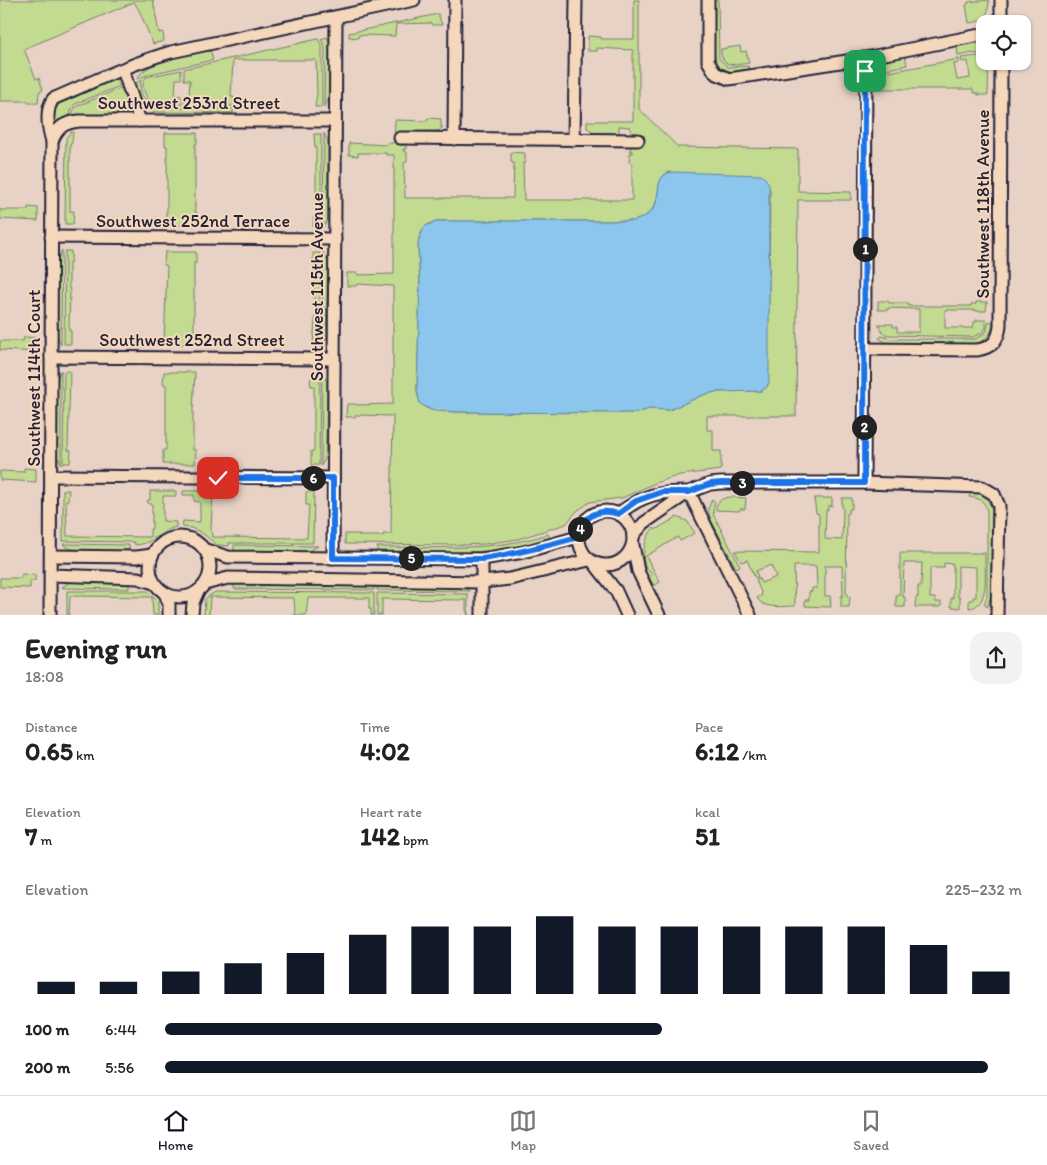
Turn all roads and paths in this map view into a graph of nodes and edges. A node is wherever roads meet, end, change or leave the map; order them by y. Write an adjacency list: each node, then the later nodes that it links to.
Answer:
1 (414, 0): 7 (street, Southwest 114th Court)
2 (455, 0): 15 (street)
3 (576, 0): 16 (street)
4 (708, 0): 9 (street)
5 (1001, 0): 6 (street)
6 (1001, 15)
7 (336, 17): 10 (street, Southwest 114th Court); 13 (street, Southwest 115th Avenue)
8 (976, 36): 9 (street)
9 (862, 58): 21 (street)
10 (123, 70): 12 (street); 18 (street, Southwest 114th Court)
11 (1001, 70): 21 (street, Southwest 118th Avenue)
12 (140, 121): 13 (street, Southwest 253rd Street); 18 (street, Southwest 253rd Street)
13 (335, 121): 20 (street, Southwest 115th Avenue)
14 (400, 138): 15 (street)
15 (454, 139): 16 (street)
16 (574, 140): 17 (street)
17 (638, 140)
18 (52, 141): 19 (street, Southwest 114th Court)
19 (51, 238): 20 (street, Southwest 252nd Terrace); 22 (street, Southwest 114th Court)
20 (335, 240): 23 (street, Southwest 115th Avenue)
21 (864, 349): 26 (street)
22 (51, 357): 23 (street, Southwest 252nd Street); 24 (street, Southwest 114th Court)
23 (334, 359): 25 (street, Southwest 115th Avenue)
24 (52, 476): 25 (street); 33 (street, Southwest 114th Court)
25 (333, 478): 34 (street, Southwest 115th Avenue)
26 (864, 483): 27 (street); 49 (street)
27 (689, 492): 28 (street); 30 (street); 48 (street)
28 (618, 514): 29 (street); 30 (street)
29 (578, 537): 35 (street); 36 (street)
30 (633, 539): 36 (street); 42 (street)
31 (206, 550): 32 (street); 34 (street); 40 (street)
32 (152, 555): 33 (street); 39 (street)
33 (52, 556): 37 (street, Southwest 114th Court)
34 (333, 558): 35 (street)
35 (482, 559): 38 (street)
36 (592, 561): 38 (street); 47 (street)
37 (51, 575): 39 (street); 43 (street, Southwest 114th Court)
38 (482, 582): 40 (street); 46 (street)
39 (154, 583): 41 (street)
40 (201, 587): 41 (street); 45 (street)
41 (165, 593): 44 (street)
42 (656, 613)
43 (50, 615)
44 (169, 615)
45 (192, 615)
46 (482, 615)
47 (627, 615)
48 (750, 615)
49 (997, 615)

